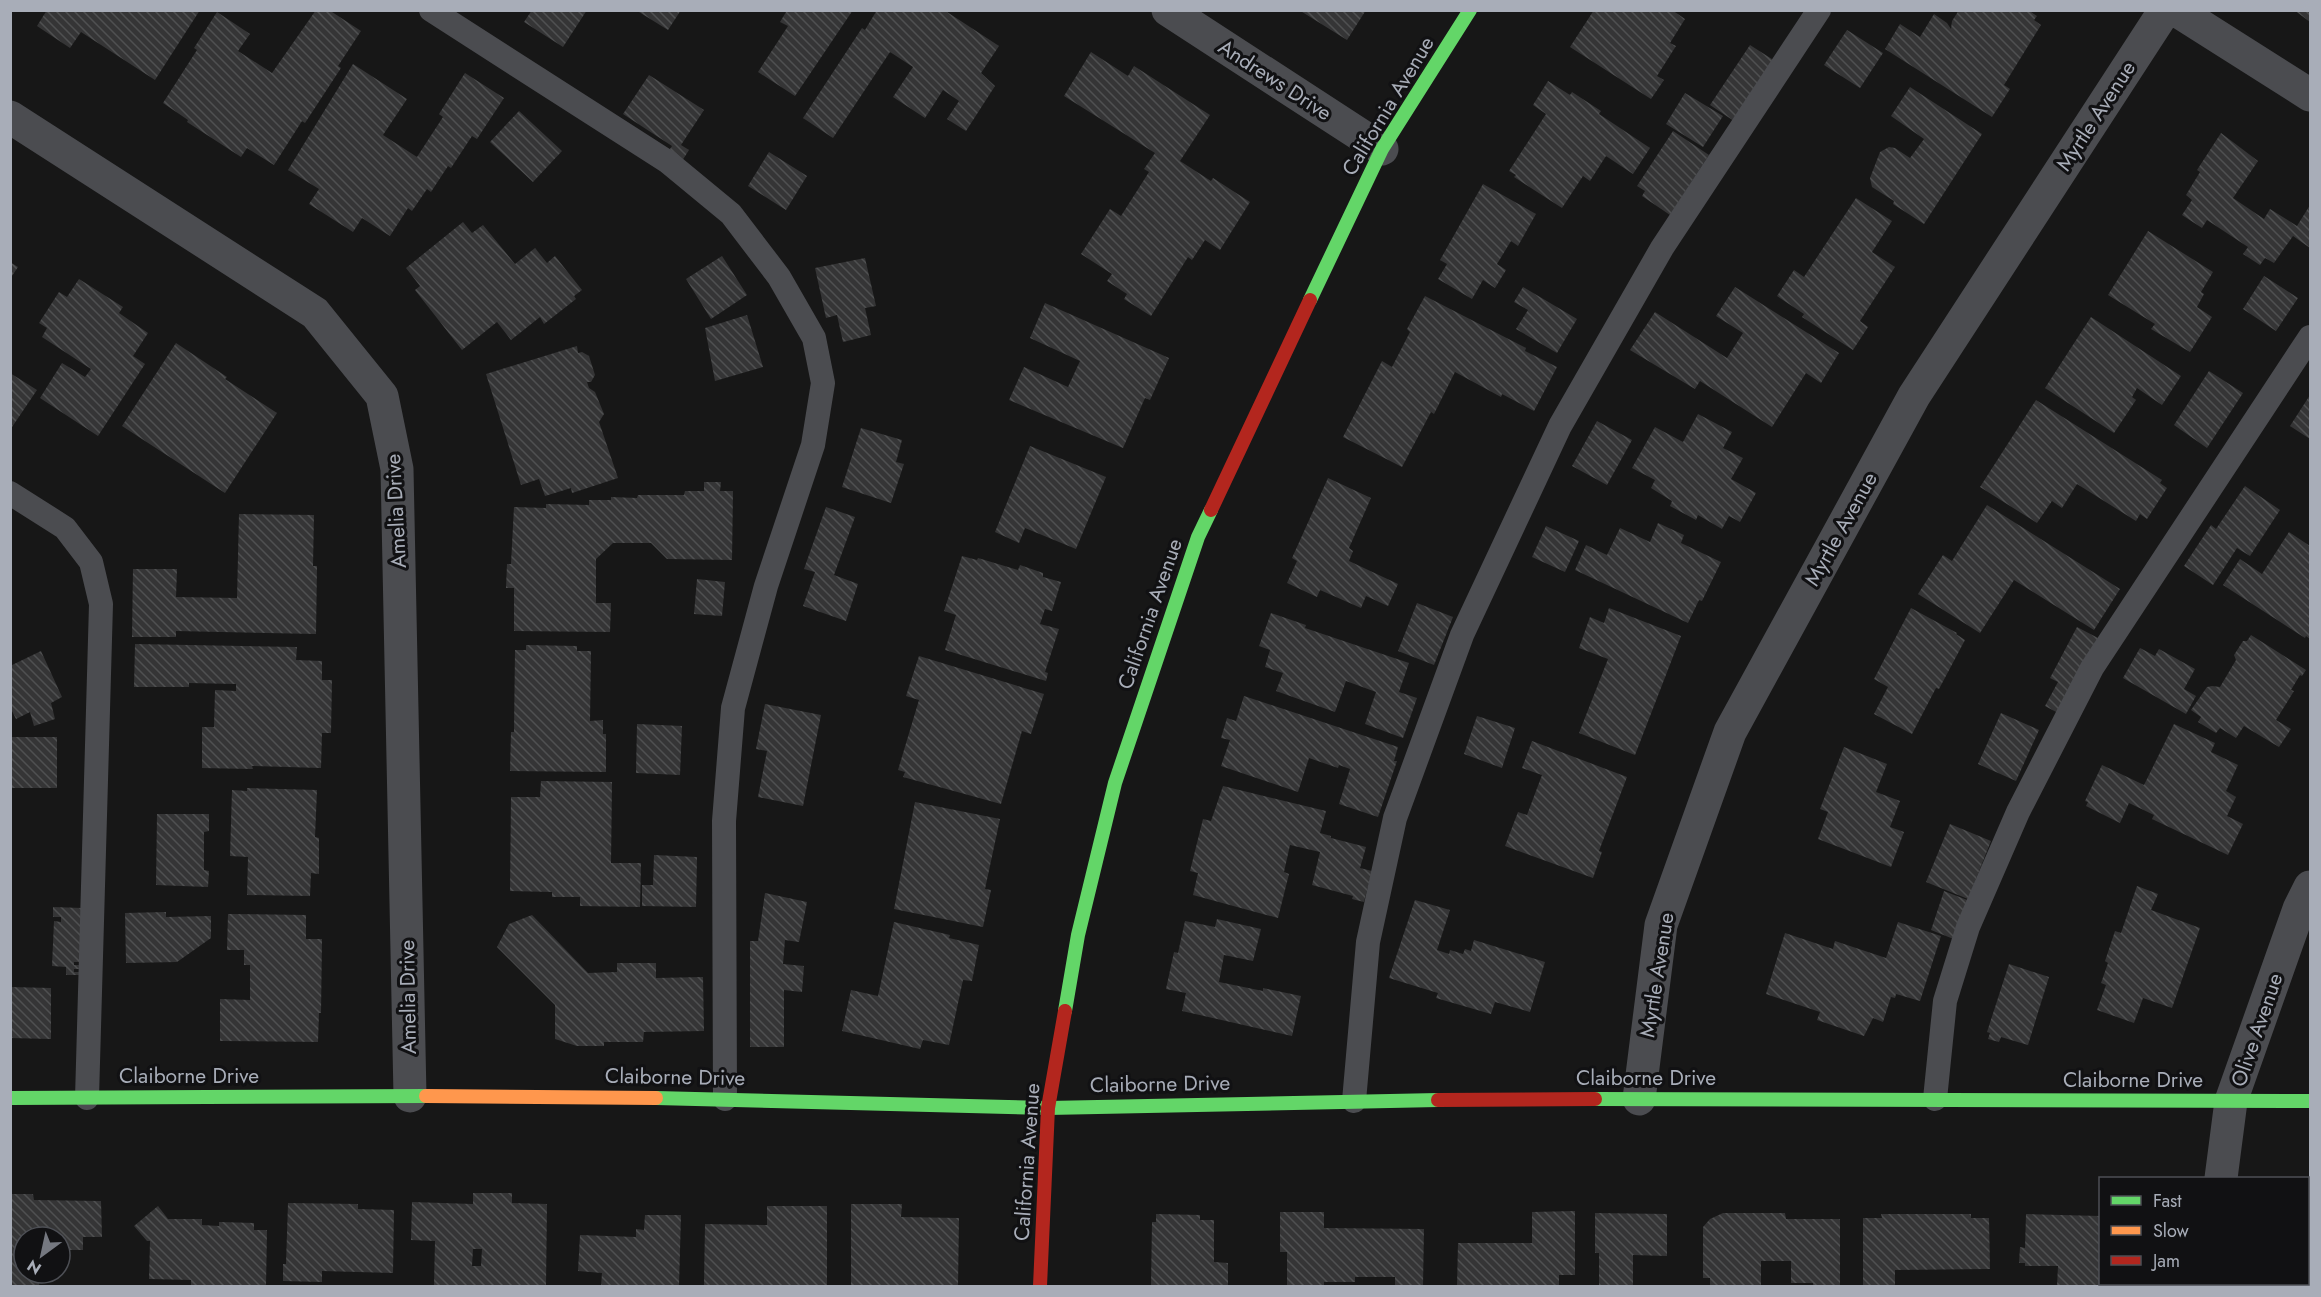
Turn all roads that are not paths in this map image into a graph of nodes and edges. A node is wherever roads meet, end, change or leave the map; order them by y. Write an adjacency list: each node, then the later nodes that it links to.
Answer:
1 (431, 10): 16 (lane)
2 (1168, 10): 9 (street, Andrews Drive)
3 (1470, 10): 9 (street, California Avenue)
4 (1819, 10): 19 (lane)
5 (2164, 10): 17 (street, Myrtle Avenue)
6 (2176, 10): 7 (street)
7 (2310, 94)
8 (10, 117): 13 (street, Amelia Drive)
9 (1382, 149): 22 (street, California Avenue)
10 (2310, 337): 18 (lane)
11 (10, 493): 15 (lane)
12 (2310, 886): 20 (street, Olive Avenue)
13 (410, 1096): 15 (street, Claiborne Drive); 16 (street, Claiborne Drive)
14 (10, 1098): 15 (street, Claiborne Drive)
15 (87, 1098)
16 (724, 1099): 22 (street, Claiborne Drive)
17 (1639, 1099): 18 (street, Claiborne Drive); 19 (street, Claiborne Drive)
18 (1935, 1099): 20 (street, Claiborne Drive)
19 (1354, 1101): 22 (street, Claiborne Drive)
20 (2231, 1101): 21 (street, Claiborne Drive); 23 (street, Olive Avenue)
21 (2310, 1101)
22 (1048, 1108): 24 (street, California Avenue)
23 (2221, 1177)
24 (1040, 1287)

